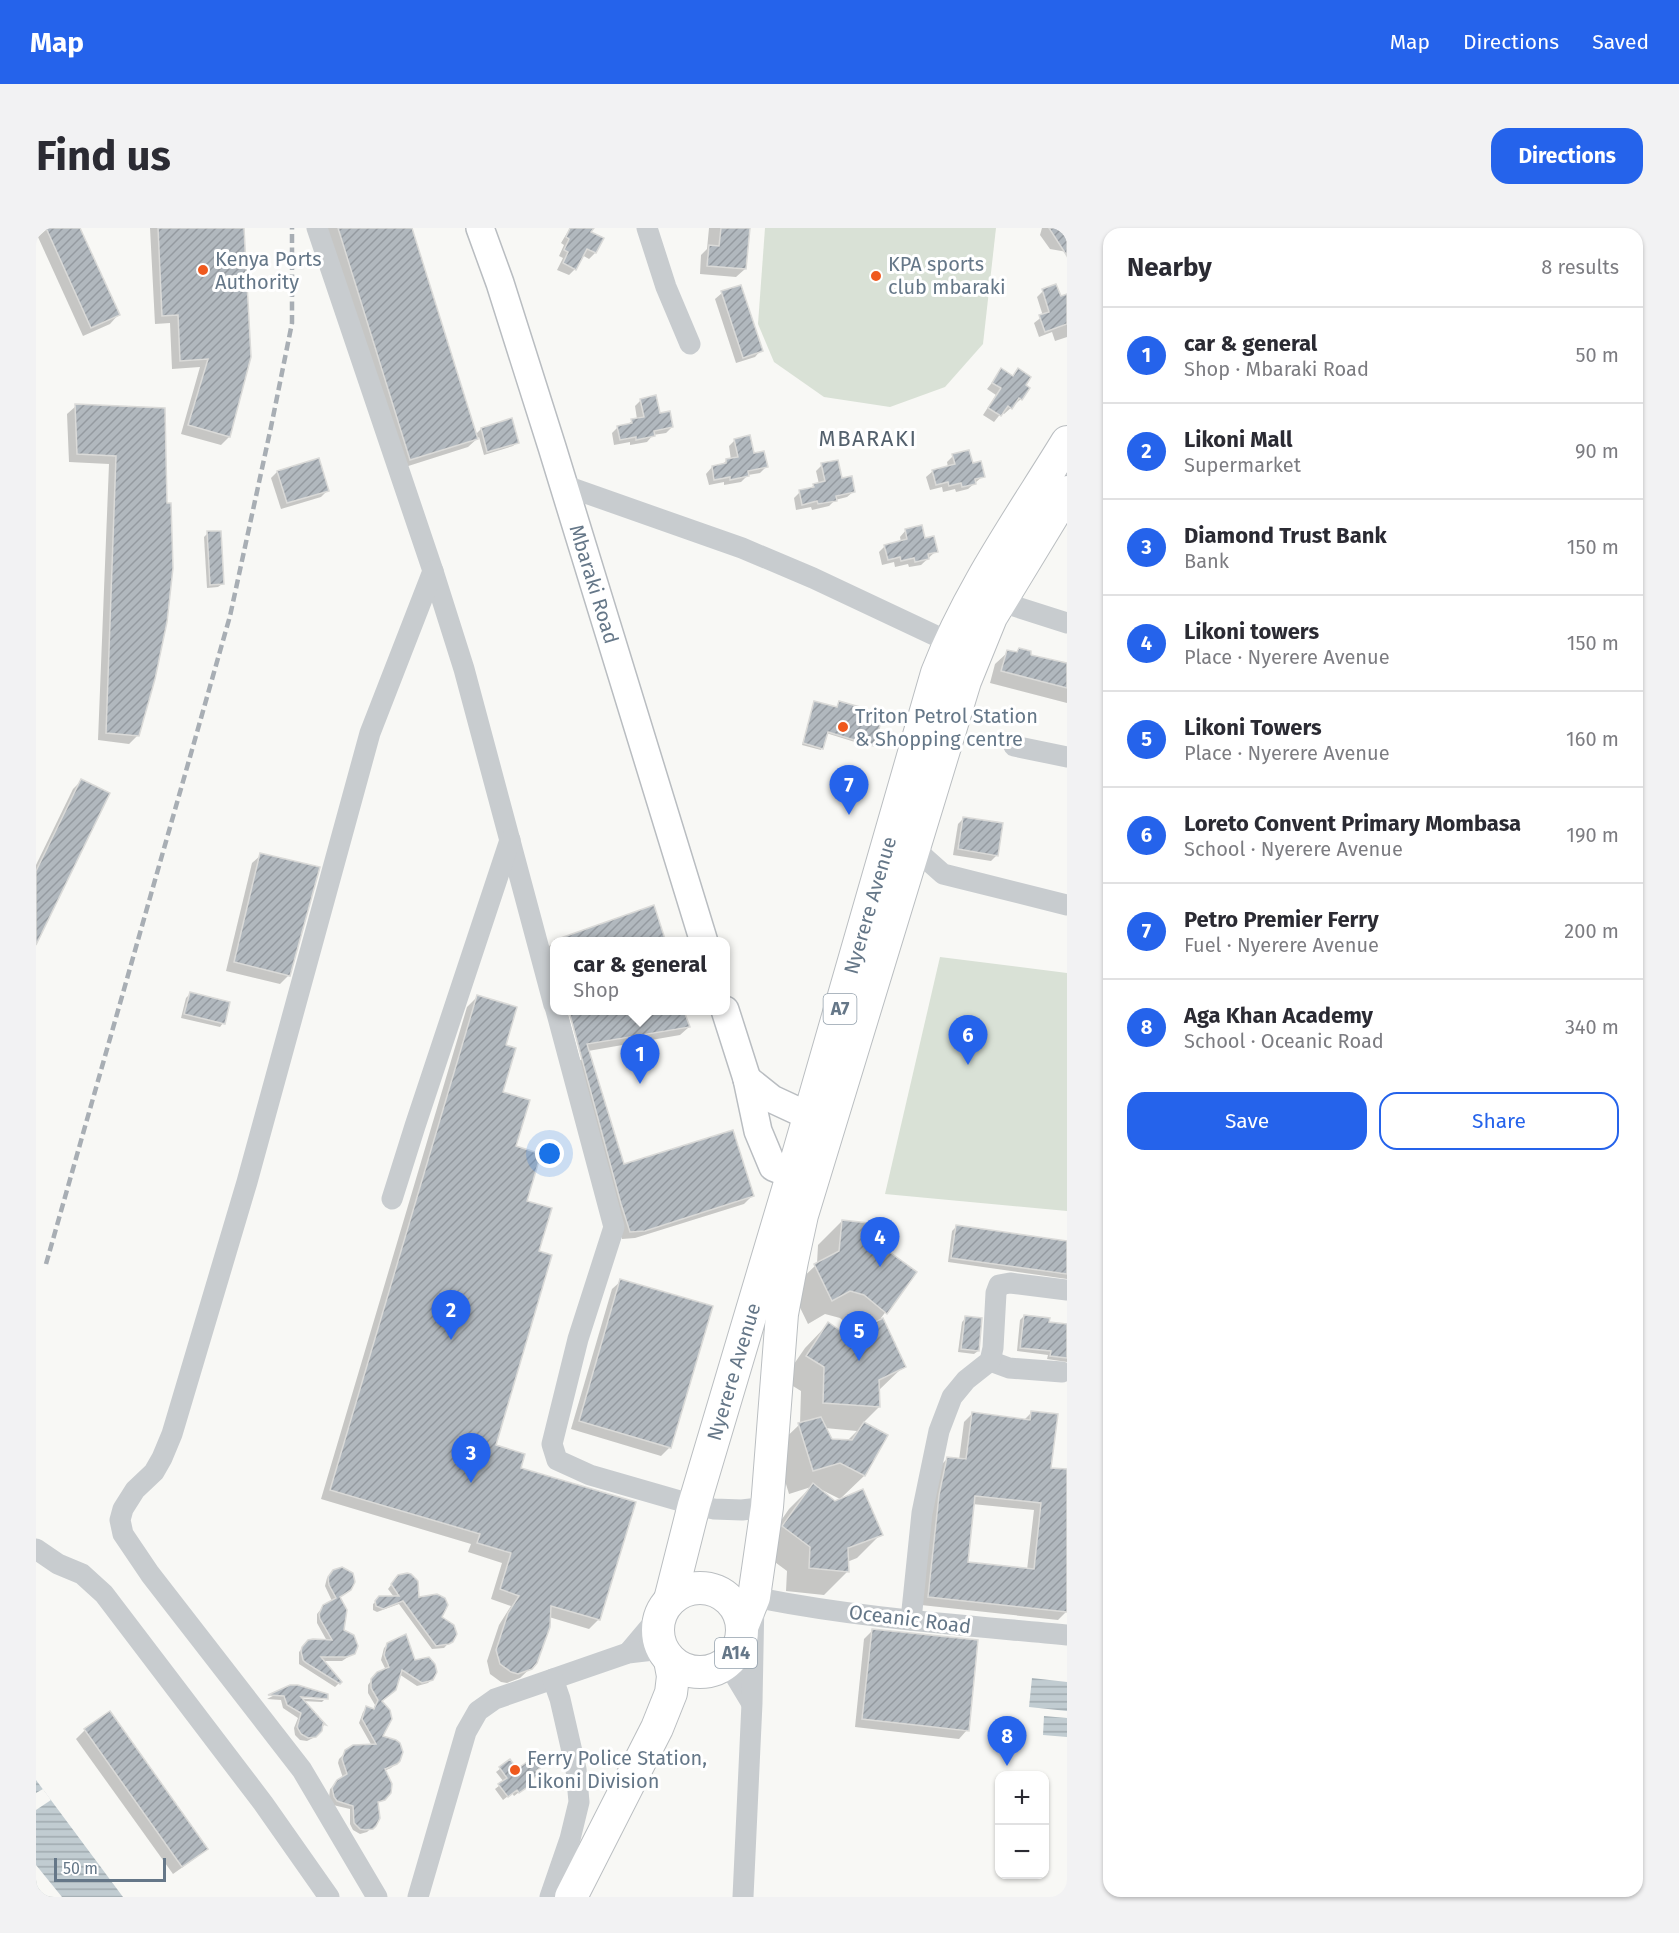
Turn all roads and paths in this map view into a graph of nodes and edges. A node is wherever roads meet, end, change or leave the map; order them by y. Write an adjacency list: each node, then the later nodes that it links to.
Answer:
1 (317, 228): 8 (street)
2 (480, 228): 6 (main road, Mbaraki Road)
3 (647, 228): 4 (street)
4 (690, 344)
5 (1067, 442): 9 (highway, Nyerere Avenue / A7)
6 (563, 485): 11 (street); 20 (main road, Mbaraki Road)
7 (1067, 492): 9 (highway, Nyerere Avenue / A7)
8 (433, 571): 15 (street); 45 (street)
9 (987, 597): 10 (street); 11 (highway, Nyerere Avenue / A7); 12 (highway, Nyerere Avenue / A7)
10 (1067, 623)
11 (949, 642): 12 (highway, Nyerere Avenue / A7)
12 (951, 677): 16 (highway, Nyerere Avenue / A7)
13 (1014, 746): 14 (street)
14 (1067, 757)
15 (510, 840): 21 (street); 27 (street)
16 (902, 842): 17 (street); 18 (highway, Nyerere Avenue / A7)
17 (943, 874): 18 (street); 19 (street)
18 (891, 880): 25 (highway, Nyerere Avenue / A7)
19 (1067, 905)
20 (702, 937)
21 (550, 987)
22 (557, 1015): 31 (street)
23 (726, 1015): 24 (main road)
24 (747, 1079): 25 (main road); 26 (main road)
25 (819, 1121): 26 (highway, Nyerere Avenue / A7)
26 (802, 1179): 31 (highway, Nyerere Avenue / A7); 32 (highway, Nyerere Avenue / A7)
27 (392, 1199)
28 (1067, 1290): 29 (street)
29 (990, 1361): 30 (street); 36 (street)
30 (1062, 1372)
31 (694, 1505): 32 (street); 35 (highway, Nyerere Avenue / A7)
32 (767, 1507): 34 (highway, Nyerere Avenue / A7)
33 (36, 1549): 44 (street)
34 (754, 1597): 36 (street, Oceanic Road); 37 (highway, Nyerere Avenue / A7); 43 (street)
35 (665, 1607): 37 (highway, A14); 39 (street); 40 (highway)
36 (911, 1620): 38 (street, Oceanic Road)
37 (742, 1627): 41 (highway, A14)
38 (1067, 1635)
39 (628, 1653): 40 (street); 42 (street)
40 (666, 1654): 41 (highway, A14); 48 (highway)
41 (721, 1666): 43 (street); 49 (highway)
42 (553, 1679): 46 (street); 47 (street)
43 (752, 1703): 50 (street)
44 (329, 1897)
45 (377, 1897)
46 (418, 1897)
47 (550, 1897)
48 (571, 1897)
49 (591, 1897)
50 (742, 1897)

